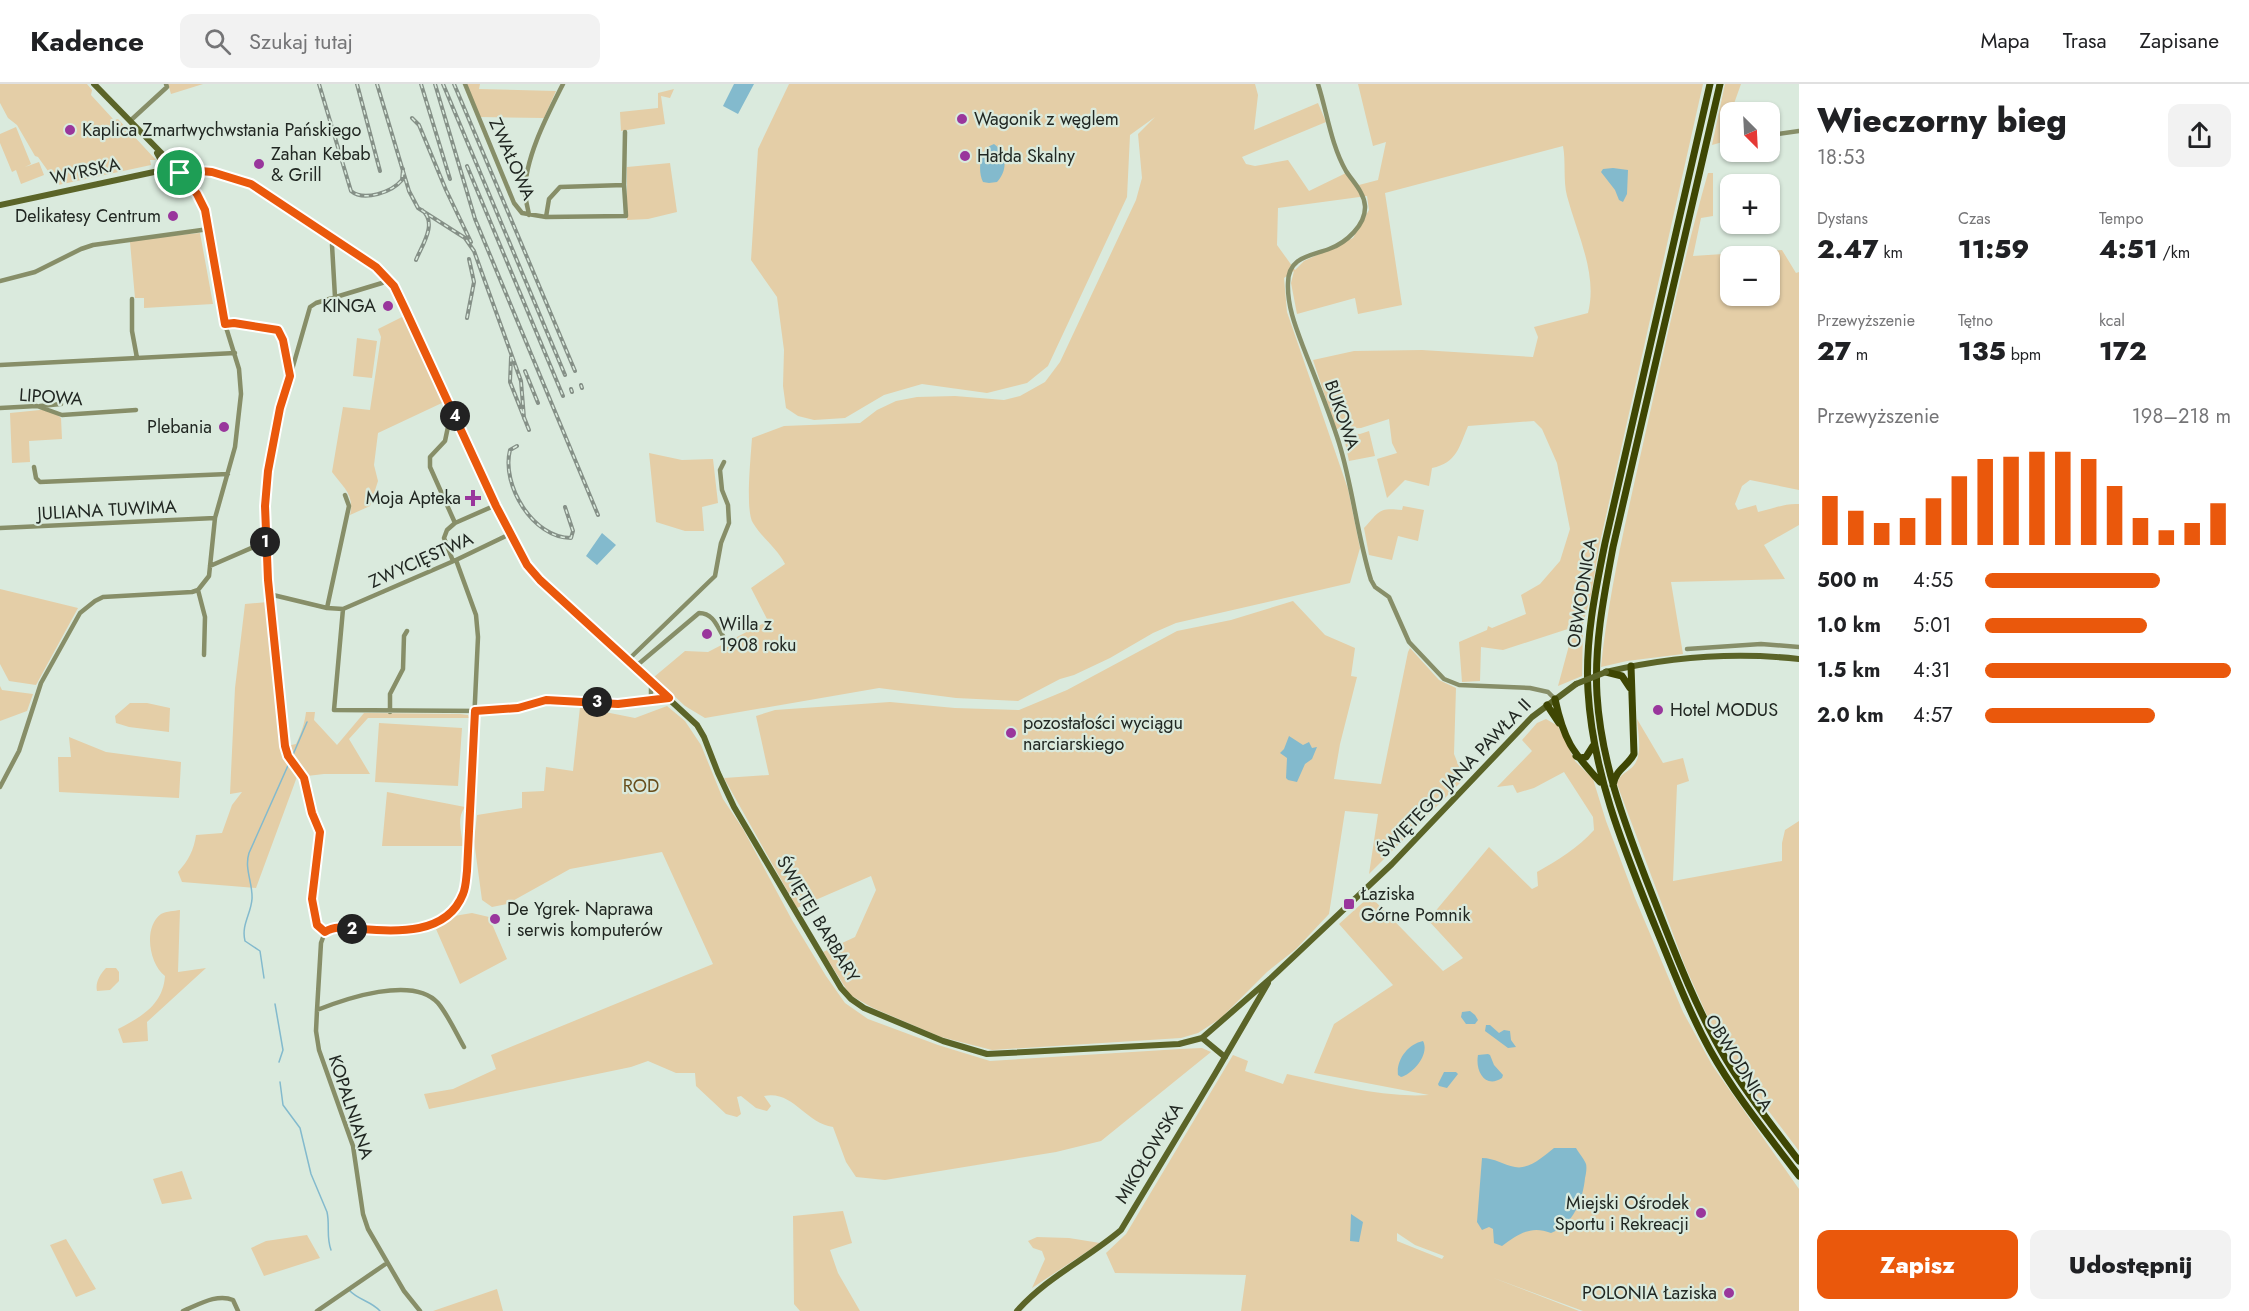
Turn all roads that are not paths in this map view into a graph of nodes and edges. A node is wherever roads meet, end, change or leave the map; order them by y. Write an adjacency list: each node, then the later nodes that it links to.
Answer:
1 (94, 84): 8 (street)
2 (166, 84): 8 (street)
3 (465, 84): 19 (street, ZWAŁOWA)
4 (563, 84): 19 (street)
5 (1318, 84): 65 (street, BUKOWA)
6 (1710, 84): 73 (main road, OBWODNICA)
7 (1720, 84): 74 (main road, OBWODNICA)
8 (130, 121): 11 (street)
9 (1799, 131): 12 (street)
10 (625, 132): 17 (street)
11 (142, 134): 13 (street); 15 (street)
12 (1780, 134)
13 (177, 169): 14 (street, ŚWIĘTEJ BARBARY); 15 (street, WYRSKA); 16 (street)
14 (195, 170): 16 (street); 22 (street, ŚWIĘTEJ BARBARY)
15 (160, 171): 18 (street, WYRSKA)
16 (190, 184): 21 (street)
17 (624, 186): 20 (street, ZWAŁOWA); 20 (street)
18 (0, 205)
19 (529, 215): 20 (street, ZWAŁOWA)
20 (546, 217)
21 (209, 229): 24 (street); 27 (street)
22 (334, 242): 23 (street, ŚWIĘTEJ BARBARY); 25 (street)
23 (389, 279): 25 (street); 36 (street, ŚWIĘTEJ BARBARY)
24 (0, 281)
25 (335, 297): 31 (street)
26 (132, 299): 29 (street)
27 (225, 324): 28 (street); 31 (street)
28 (235, 353): 29 (street); 39 (street)
29 (137, 358): 30 (street)
30 (0, 364)
31 (290, 376): 46 (street)
32 (61, 404): 33 (street)
33 (37, 406): 34 (street, LIPOWA); 35 (street, LIPOWA)
34 (0, 408)
35 (136, 410)
36 (455, 417): 41 (street, ŚWIĘTEJ BARBARY); 43 (street)
37 (724, 462): 59 (street)
38 (34, 467): 39 (street)
39 (228, 474): 42 (street)
40 (345, 495): 51 (street)
41 (496, 506): 43 (street); 45 (street, ŚWIĘTEJ BARBARY)
42 (215, 518): 44 (street, JULIANA TUWIMA); 48 (street)
43 (454, 523): 47 (street)
44 (0, 528)
45 (510, 534): 47 (street, ZWYCIĘSTWA); 59 (street, ŚWIĘTEJ BARBARY)
46 (266, 542): 48 (street); 50 (street)
47 (454, 561): 52 (street, ZWYCIĘSTWA); 70 (street)
48 (210, 566): 49 (street)
49 (198, 590): 57 (street); 78 (street)
50 (269, 594): 51 (street, ZWYCIĘSTWA); 80 (street)
51 (327, 608): 52 (street, ZWYCIĘSTWA)
52 (343, 609): 71 (street)
53 (407, 631): 71 (street)
54 (723, 636): 60 (street)
55 (1799, 648): 56 (street)
56 (1687, 649)
57 (204, 655)
58 (1799, 659): 61 (street, ŚWIĘTEGO JANA PAWŁA II)
59 (627, 660): 60 (street, ŚWIĘTEJ BARBARY)
60 (635, 666): 63 (street, ŚWIĘTEJ BARBARY)
61 (1631, 666): 62 (street, ŚWIĘTEGO JANA PAWŁA II); 64 (main road)
62 (1606, 672): 64 (main road); 67 (street, ŚWIĘTEGO JANA PAWŁA II, bridge)
63 (650, 681): 66 (street, ŚWIĘTEJ BARBARY); 68 (street)
64 (1630, 688): 76 (main road)
65 (1544, 692): 67 (street, BUKOWA); 69 (street)
66 (669, 698): 68 (street); 83 (street, ŚWIĘTEJ BARBARY)
67 (1555, 699): 69 (street, ŚWIĘTEGO JANA PAWŁA II); 72 (main road)
68 (647, 701): 70 (street)
69 (1547, 705): 72 (main road); 81 (street, ŚWIĘTEGO JANA PAWŁA II)
70 (475, 711): 71 (street); 80 (street)
71 (390, 712)
72 (1563, 728): 75 (main road)
73 (1594, 746): 75 (main road); 77 (main road, OBWODNICA)
74 (1605, 755): 76 (main road); 79 (main road, OBWODNICA)
75 (1575, 756): 77 (main road)
76 (1624, 765): 79 (main road)
77 (1602, 783): 87 (main road, OBWODNICA)
78 (0, 787)
79 (1613, 788): 86 (main road, OBWODNICA)
80 (325, 932): 82 (street, KOPALNIANA)
81 (1271, 978): 83 (street, ŚWIĘTEJ BARBARY); 85 (street, MIKOŁOWSKA)
82 (317, 1010): 84 (street); 88 (street, KOPALNIANA)
83 (1202, 1038): 85 (street)
84 (464, 1047)
85 (1225, 1057): 93 (street, MIKOŁOWSKA)
86 (1799, 1161)
87 (1799, 1176)
88 (387, 1263): 91 (street); 92 (street, KOPALNIANA)
89 (183, 1311): 90 (street)
90 (238, 1311)
91 (318, 1311)
92 (420, 1311)
93 (1017, 1311)

